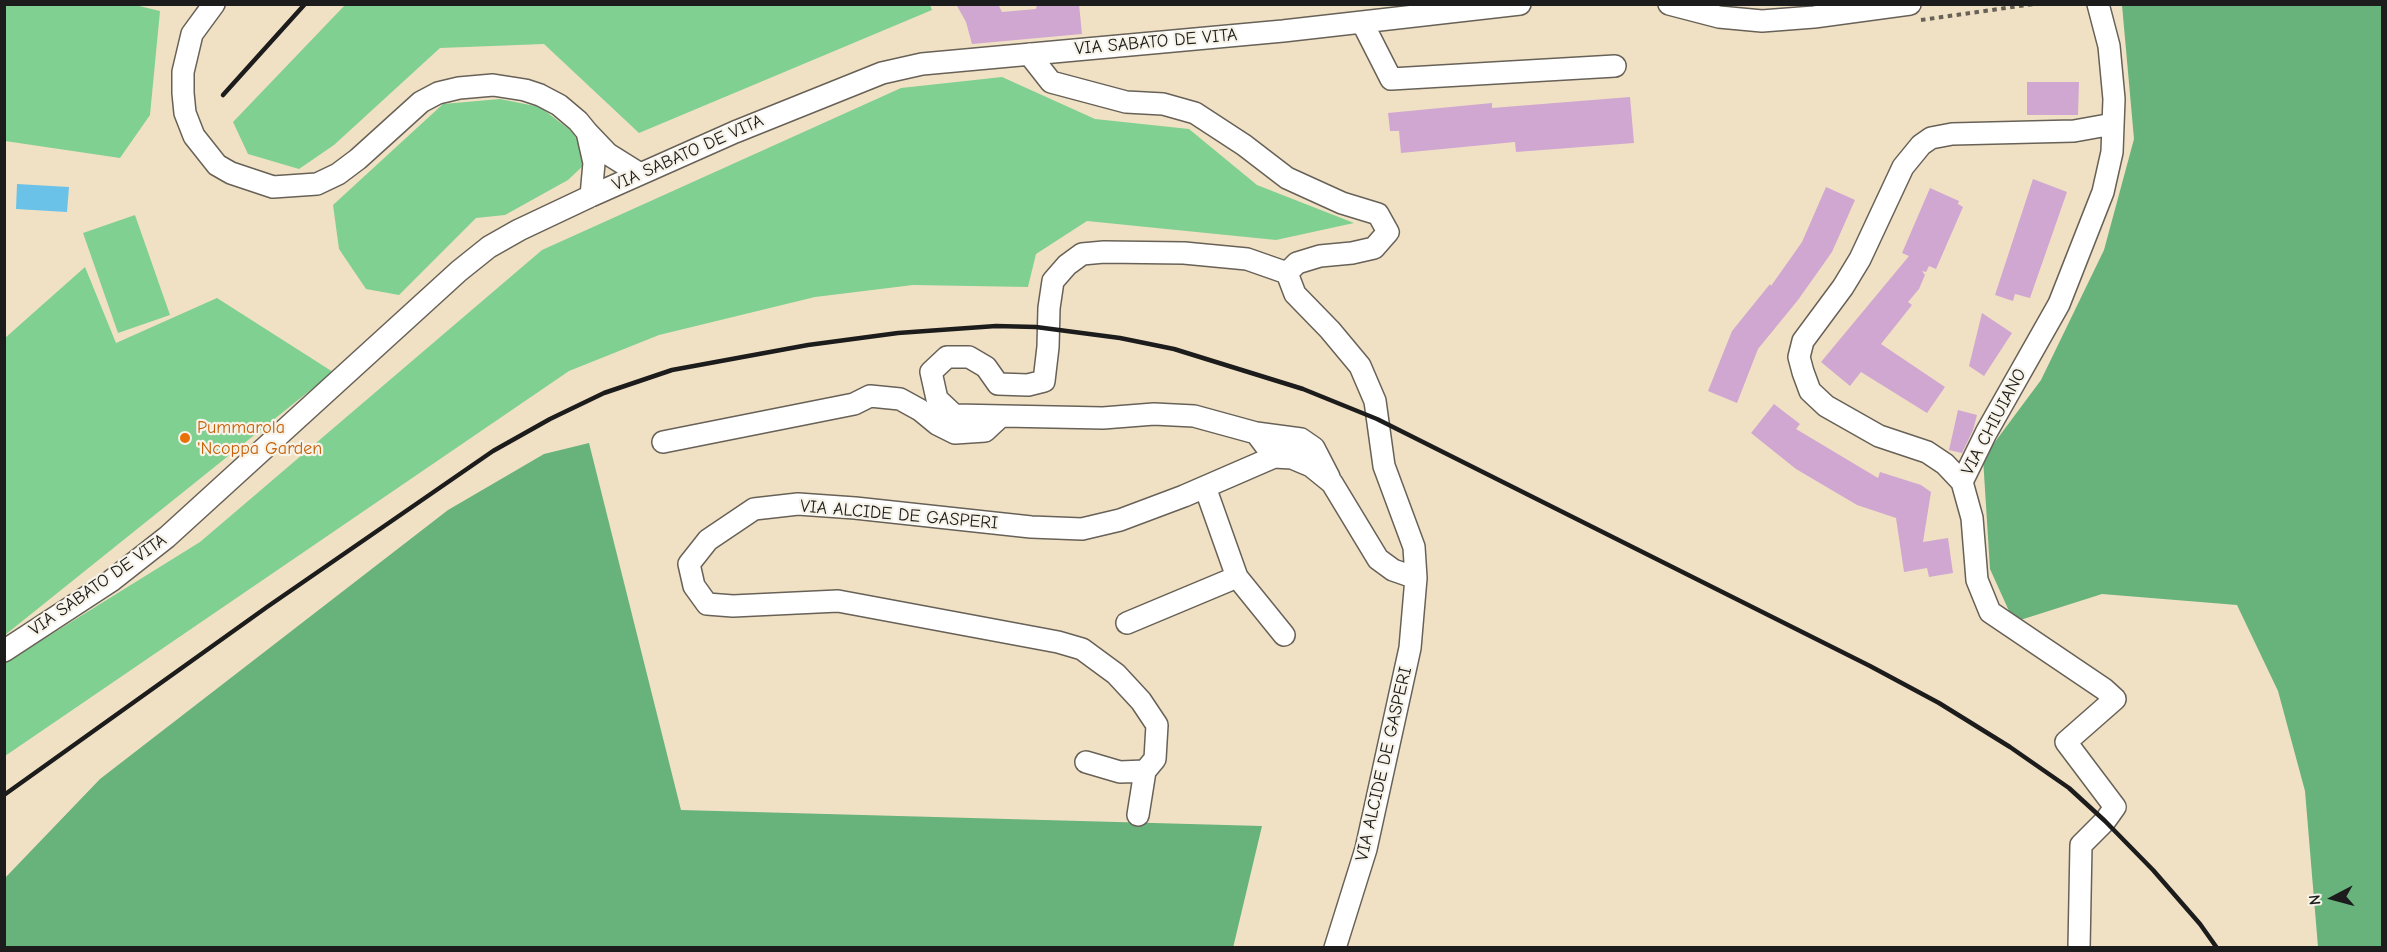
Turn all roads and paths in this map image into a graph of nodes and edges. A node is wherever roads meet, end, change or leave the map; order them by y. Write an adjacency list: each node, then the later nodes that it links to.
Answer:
1 (214, 4): 12 (street)
2 (1520, 4): 7 (street, VIA SABATO DE VITA)
3 (1669, 4): 4 (street)
4 (1910, 4)
5 (2098, 4): 8 (street, VIA CHIUIANO)
6 (2111, 4): 8 (street, VIA CHIUIANO)
7 (1362, 22): 9 (street, VIA SABATO DE VITA); 10 (street)
8 (2109, 46): 11 (street, VIA CHIUIANO)
9 (1029, 54): 13 (street, VIA SABATO DE VITA); 15 (street)
10 (1615, 66)
11 (2113, 124): 20 (street, VIA CHIUIANO); 20 (street)
12 (587, 132): 13 (street); 14 (street)
13 (640, 174): 14 (street, VIA SABATO DE VITA)
14 (591, 196): 27 (street, VIA SABATO DE VITA)
15 (1287, 273): 16 (street); 24 (street, VIA ALCIDE DE GASPERI)
16 (1000, 417): 17 (street); 18 (street)
17 (1256, 432): 19 (street); 21 (street)
18 (663, 442)
19 (1274, 457): 21 (street); 22 (street, VIA ALCIDE DE GASPERI)
20 (1962, 482): 32 (street, VIA CHIUIANO)
21 (1332, 483): 24 (street)
22 (1205, 487): 23 (street); 29 (street, VIA ALCIDE DE GASPERI)
23 (1238, 577): 25 (street); 26 (street)
24 (1416, 578): 31 (street, VIA ALCIDE DE GASPERI)
25 (1127, 623)
26 (1284, 635)
27 (4, 651)
28 (1086, 762): 29 (street)
29 (1145, 771): 30 (street)
30 (1138, 815)
31 (1335, 948)
32 (2079, 948)

